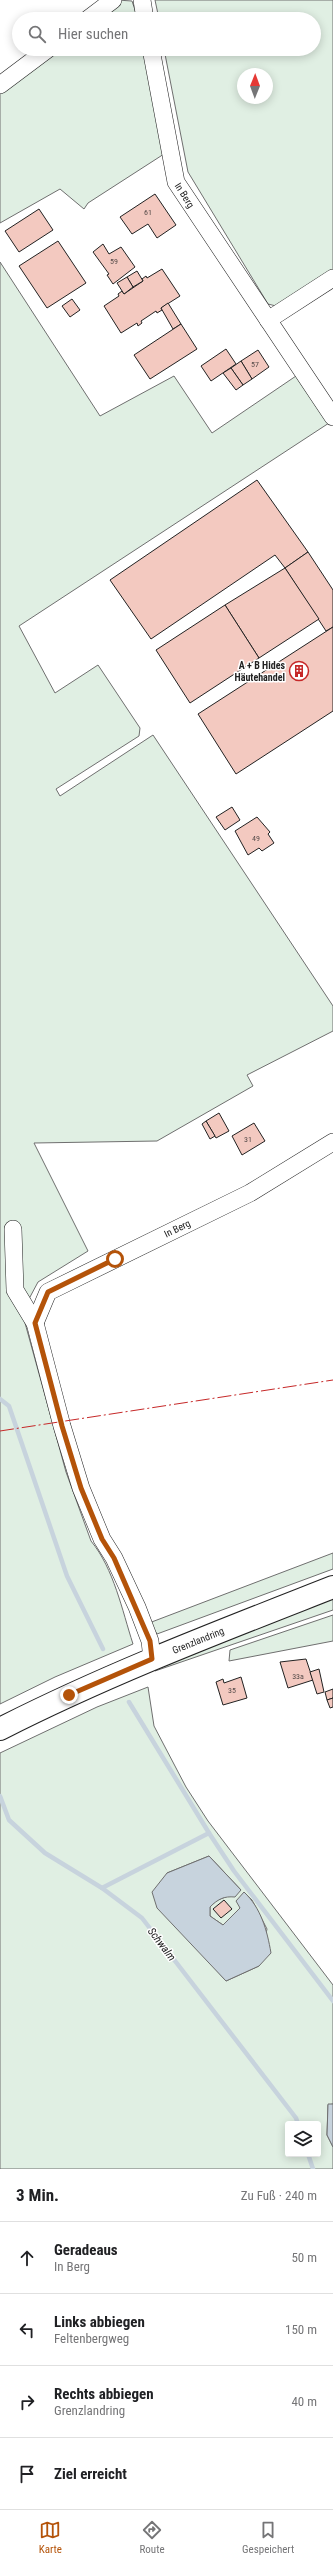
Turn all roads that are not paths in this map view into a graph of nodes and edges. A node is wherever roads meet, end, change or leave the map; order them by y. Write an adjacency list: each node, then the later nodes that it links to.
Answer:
1 (113, 0): 3 (street)
2 (142, 0): 4 (street)
3 (97, 12)
4 (144, 12)
5 (39, 56): 7 (street)
6 (152, 56): 9 (street, In Berg)
7 (0, 85)
8 (333, 278): 9 (street)
9 (268, 320): 10 (street, In Berg)
10 (333, 417)
11 (333, 1142): 13 (street, In Berg)
12 (13, 1229): 13 (street)
13 (35, 1323): 15 (street)
14 (333, 1586): 15 (main road, Grenzlandring)
15 (152, 1659): 16 (main road, Grenzlandring)
16 (0, 1729)

